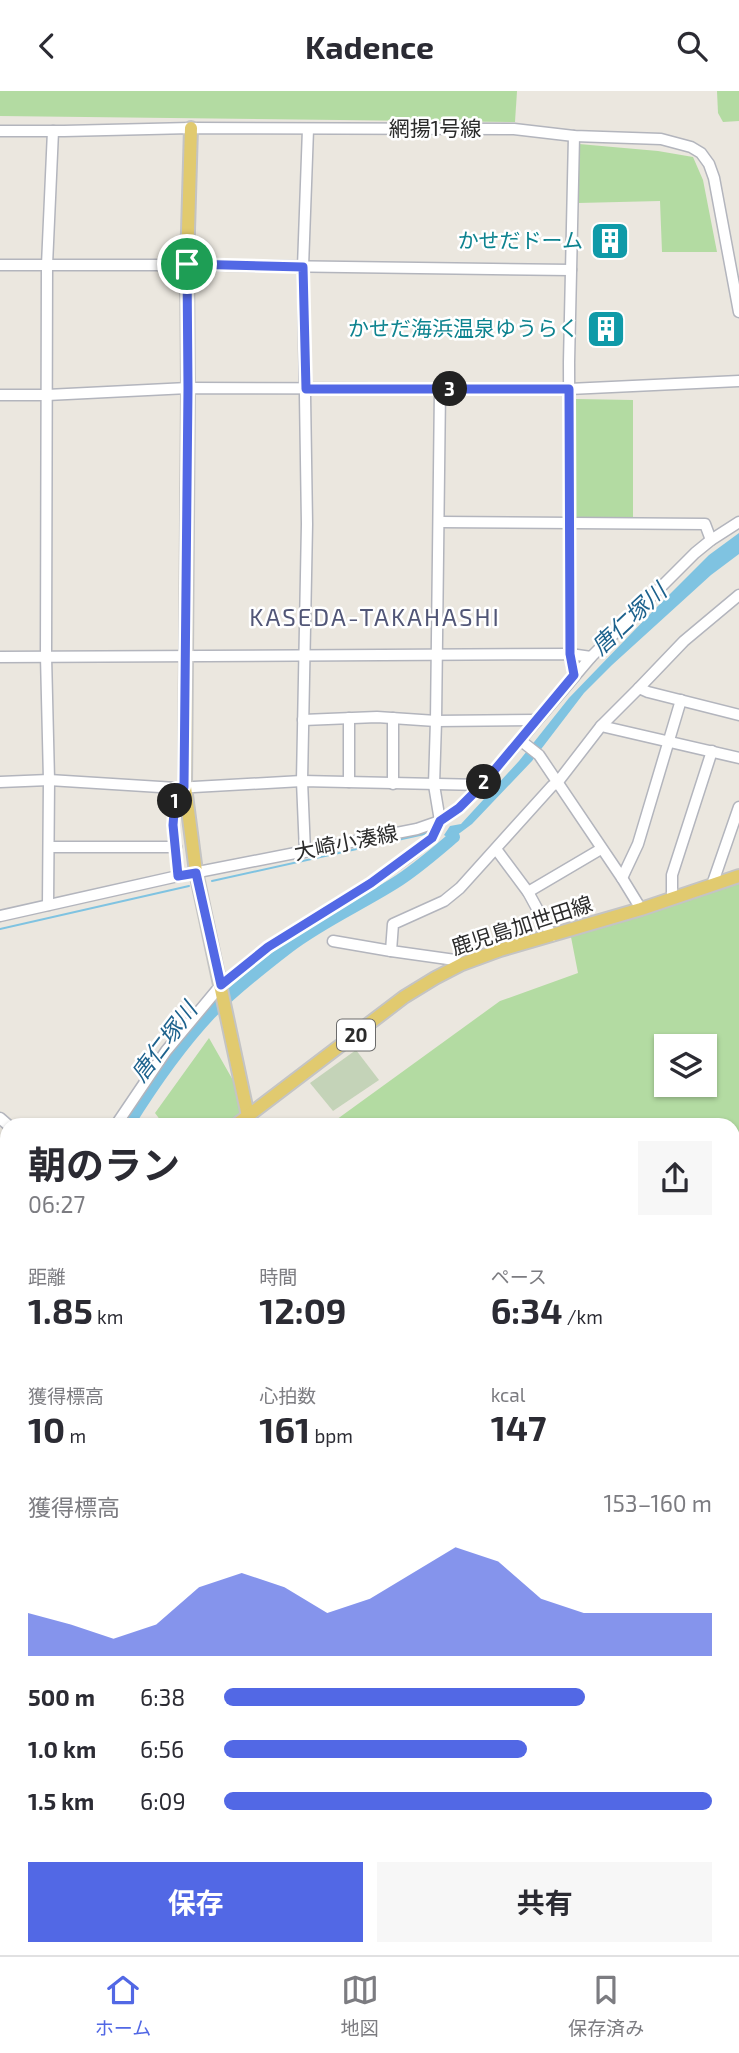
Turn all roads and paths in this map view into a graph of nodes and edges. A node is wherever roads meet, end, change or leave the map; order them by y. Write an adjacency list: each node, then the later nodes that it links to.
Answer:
1 (191, 128): 2 (street, 網揚1号線); 4 (street, 網揚1号線); 6 (main road)
2 (308, 129): 5 (street, 網揚1号線); 9 (street)
3 (0, 131): 4 (street, 網揚1号線)
4 (53, 131): 8 (street)
5 (573, 136): 10 (street); 11 (street, 網揚1号線)
6 (187, 264): 8 (street); 9 (street); 13 (main road)
7 (0, 265): 8 (street)
8 (47, 265): 18 (street)
9 (303, 267): 10 (street); 14 (street)
10 (571, 270): 16 (street)
11 (739, 313)
12 (739, 381): 16 (street)
13 (188, 388): 14 (street); 18 (street); 27 (main road)
14 (306, 389): 15 (street); 28 (street)
15 (440, 389): 16 (street); 19 (street)
16 (569, 389): 20 (street)
17 (0, 395): 18 (street)
18 (47, 395): 26 (street)
19 (440, 521): 20 (street); 29 (street)
20 (570, 522): 22 (street); 24 (street)
21 (739, 522): 22 (street, 大崎小湊線)
22 (710, 540): 30 (street, 大崎小湊線)
23 (739, 595): 32 (street)
24 (570, 654): 29 (street); 30 (street); 31 (street)
25 (0, 656): 26 (street)
26 (46, 656): 27 (street); 45 (street)
27 (185, 656): 28 (street); 53 (main road)
28 (304, 656): 29 (street); 37 (street)
29 (437, 656): 39 (street)
30 (591, 657): 31 (street, 大崎小湊線)
31 (574, 675): 38 (street, 大崎小湊線)
32 (639, 688): 33 (street); 40 (street)
33 (681, 700): 34 (street); 41 (street)
34 (739, 715)
35 (349, 718): 36 (street); 37 (street); 48 (street)
36 (393, 718): 39 (street); 50 (street)
37 (303, 720): 46 (street)
38 (537, 720): 39 (street); 42 (street, 大崎小湊線)
39 (436, 721): 51 (street)
40 (601, 726): 41 (street); 49 (street)
41 (670, 742): 43 (street); 64 (street)
42 (524, 743): 49 (street); 52 (street, 大崎小湊線)
43 (712, 751): 44 (street); 67 (street)
44 (739, 758)
45 (49, 780): 47 (street); 53 (street); 56 (street)
46 (302, 781): 48 (street); 53 (street); 60 (street)
47 (0, 782)
48 (348, 782): 50 (street)
49 (557, 783): 58 (street); 59 (street)
50 (393, 784): 51 (street)
51 (433, 785): 52 (street); 55 (street)
52 (482, 785): 55 (street, 大崎小湊線)
53 (180, 788): 57 (street); 61 (main road)
54 (739, 807): 65 (street)
55 (440, 821): 60 (street, 大崎小湊線); 75 (street)
56 (49, 847): 57 (street); 68 (street)
57 (176, 847): 62 (street)
58 (496, 849): 66 (street); 73 (street)
59 (601, 849): 64 (street); 66 (street)
60 (305, 852): 61 (street, 大崎小湊線)
61 (196, 873): 62 (street, 大崎小湊線); 75 (main road)
62 (178, 876): 68 (street, 大崎小湊線)
63 (739, 876): 65 (main road, 鹿児島加世田線 / 20)
64 (622, 878): 69 (street)
65 (712, 885): 67 (main road, 鹿児島加世田線 / 20)
66 (528, 892): 71 (street)
67 (672, 898): 69 (main road, 鹿児島加世田線 / 20)
68 (48, 905): 70 (street, 大崎小湊線)
69 (641, 909): 71 (main road, 鹿児島加世田線 / 20)
70 (0, 914)
71 (552, 936): 74 (main road, 鹿児島加世田線 / 20)
72 (333, 941): 73 (street)
73 (391, 951): 74 (street)
74 (462, 964): 77 (main road, 鹿児島加世田線 / 20)
75 (222, 988): 76 (main road); 79 (street)
76 (243, 1094): 77 (main road); 78 (main road)
77 (269, 1100): 78 (main road, 鹿児島加世田線 / 20)
78 (248, 1116): 80 (main road, 鹿児島加世田線 / 20)
79 (121, 1118)
80 (245, 1118)

